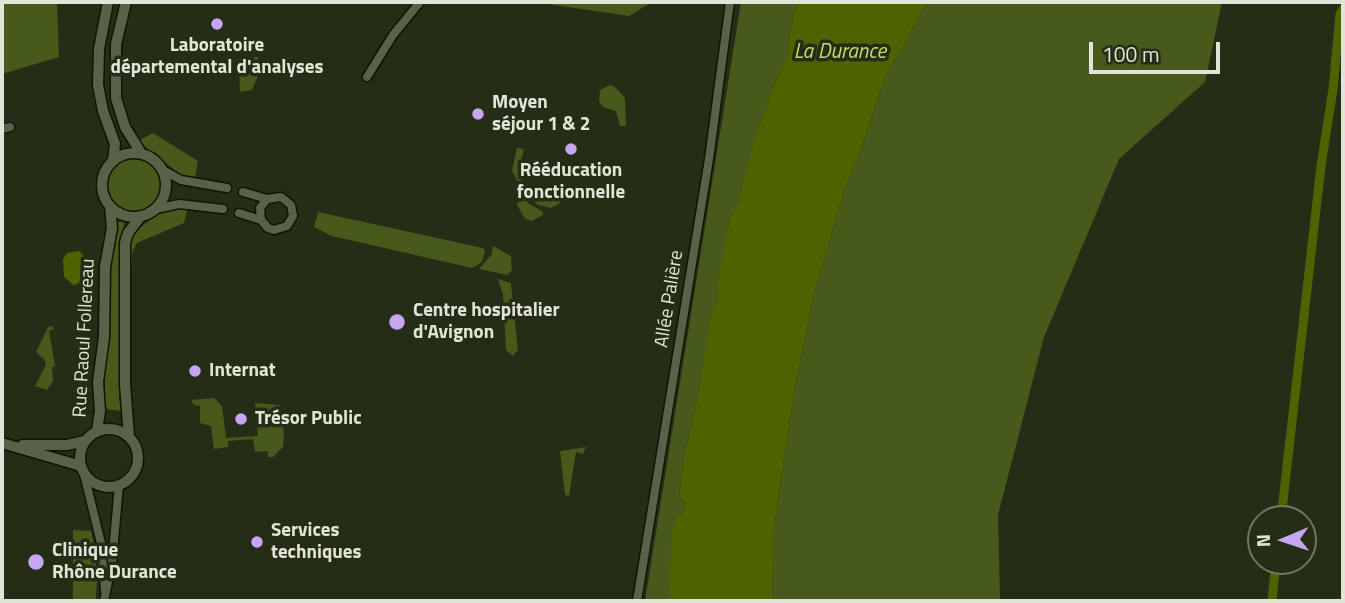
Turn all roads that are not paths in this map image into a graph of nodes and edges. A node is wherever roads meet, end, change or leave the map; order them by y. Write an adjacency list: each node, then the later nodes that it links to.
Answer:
1 (108, 2): 7 (street)
2 (126, 2): 6 (street)
3 (421, 2): 5 (street)
4 (730, 2): 26 (street, Allée Palière)
5 (367, 77)
6 (141, 153): 7 (street); 8 (street)
7 (113, 161): 12 (street)
8 (163, 170): 9 (street); 13 (street)
9 (227, 188)
10 (243, 192): 11 (street)
11 (267, 199): 17 (street); 17 (street)
12 (110, 206): 16 (street); 18 (street, Rue Raoul Follereau)
13 (156, 209): 14 (street); 16 (street)
14 (223, 209)
15 (239, 213): 17 (street)
16 (141, 216): 19 (street, Rue Raoul Follereau)
17 (261, 220)
18 (97, 431): 19 (street); 20 (street)
19 (129, 438): 23 (street)
20 (85, 441): 21 (street); 22 (street)
21 (4, 443): 22 (street)
22 (83, 470): 23 (street); 24 (street)
23 (119, 485): 24 (street)
24 (105, 591): 25 (street)
25 (104, 601)
26 (637, 601)

